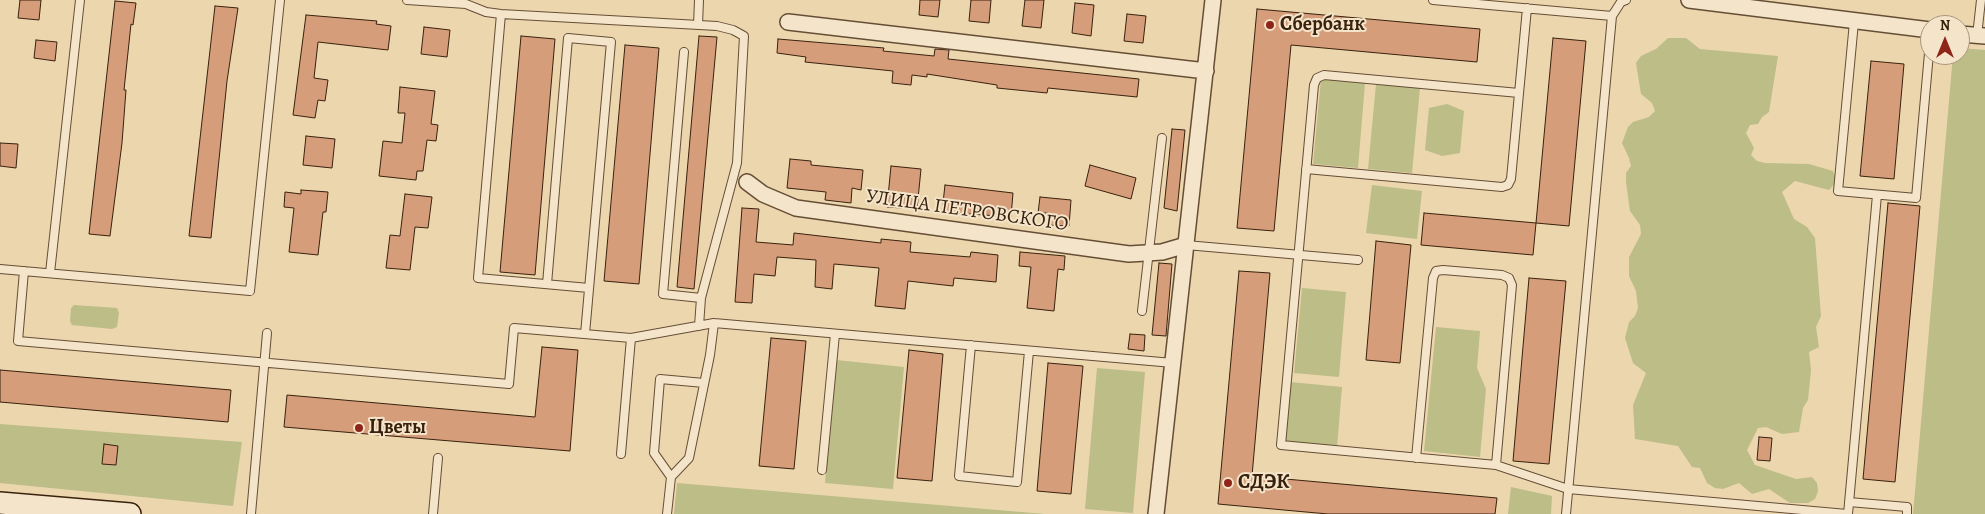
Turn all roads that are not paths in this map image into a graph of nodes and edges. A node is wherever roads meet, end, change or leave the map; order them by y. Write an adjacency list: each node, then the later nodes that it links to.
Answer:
1 (80, 0): 33 (lane)
2 (280, 0): 33 (lane)
3 (407, 0): 10 (lane)
4 (699, 0): 16 (lane)
5 (1213, 0): 21 (street)
6 (1433, 0): 11 (lane)
7 (1626, 0): 13 (lane)
8 (1689, 0): 15 (street)
9 (1981, 0): 18 (lane)
10 (466, 2): 12 (lane)
11 (1527, 8): 13 (lane); 22 (lane)
12 (501, 14): 16 (lane); 34 (lane)
13 (1612, 16): 55 (lane)
14 (788, 22): 21 (street)
15 (1854, 22): 17 (street); 26 (lane)
16 (698, 24): 36 (lane)
17 (1920, 29)
18 (1981, 36)
19 (684, 52): 36 (lane)
20 (1928, 65): 26 (lane)
21 (1206, 71): 27 (street)
22 (1519, 93): 24 (lane); 24 (lane)
23 (1162, 138): 28 (lane)
24 (1306, 169): 29 (lane)
25 (747, 182): 28 (street, УЛИЦА ПЕТРОВСКОГО)
26 (1877, 195): 56 (lane)
27 (1186, 245): 28 (street, УЛИЦА ПЕТРОВСКОГО); 29 (lane); 47 (street)
28 (1149, 254): 37 (lane)
29 (1299, 255): 30 (lane); 51 (lane)
30 (1358, 260)
31 (0, 269): 32 (lane)
32 (24, 271): 33 (lane); 46 (lane)
33 (50, 273)
34 (547, 284): 35 (lane); 35 (lane)
35 (589, 288): 41 (lane)
36 (701, 298): 39 (lane)
37 (1142, 311)
38 (714, 323): 39 (lane); 42 (lane); 48 (lane)
39 (699, 326): 43 (lane)
40 (267, 333): 46 (lane)
41 (585, 334): 43 (lane); 46 (lane)
42 (834, 334): 44 (lane); 53 (lane)
43 (631, 338): 49 (lane)
44 (971, 345): 45 (lane); 45 (lane)
45 (1029, 351): 47 (lane)
46 (264, 362): 60 (lane)
47 (1173, 363): 63 (street)
48 (704, 383): 54 (lane); 54 (lane)
49 (621, 454)
50 (438, 458): 61 (lane)
51 (1416, 458): 52 (lane); 52 (lane)
52 (1496, 465): 55 (lane)
53 (822, 470)
54 (671, 478): 62 (lane)
55 (1568, 489): 64 (lane); 65 (lane)
56 (1849, 502): 65 (lane); 66 (lane)
57 (0, 503): 58 (main road)
58 (56, 511): 59 (main road)
59 (130, 514)
60 (251, 514)
61 (433, 514)
62 (668, 514)
63 (1156, 514)
64 (1566, 514)
65 (1847, 514)
66 (1907, 514)

